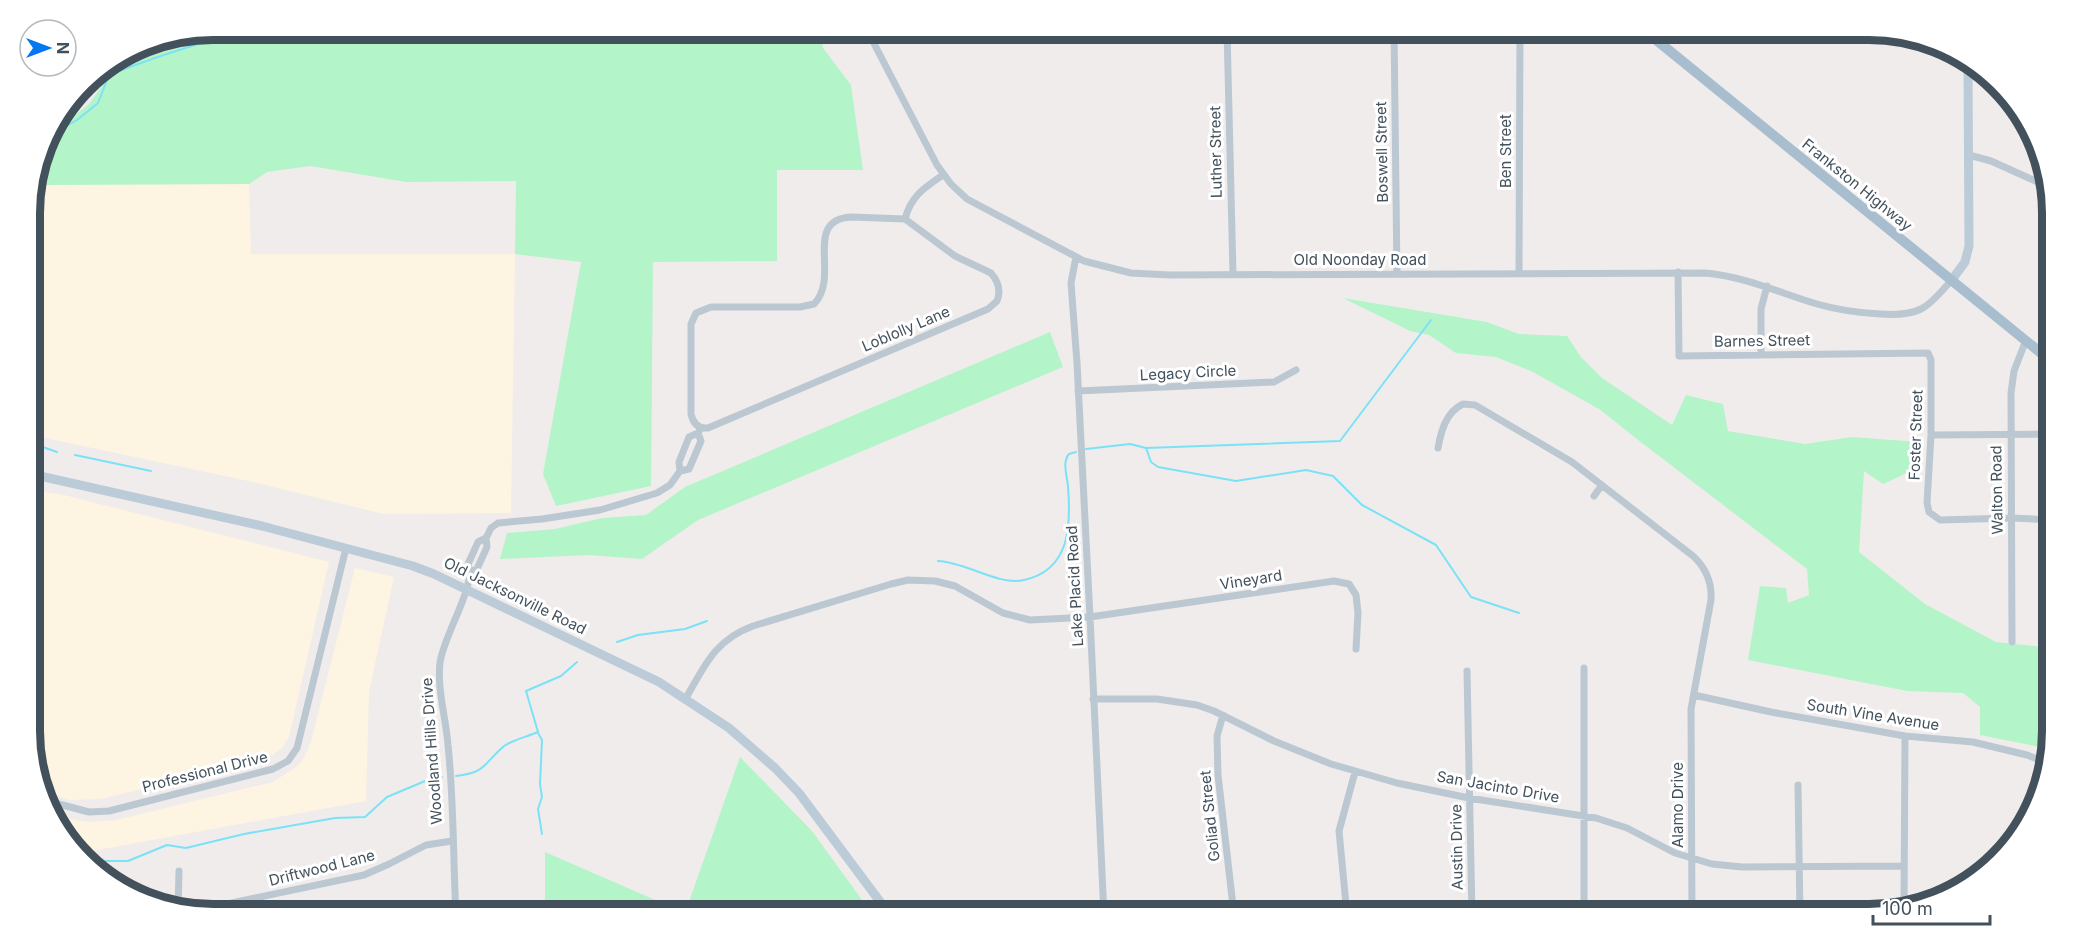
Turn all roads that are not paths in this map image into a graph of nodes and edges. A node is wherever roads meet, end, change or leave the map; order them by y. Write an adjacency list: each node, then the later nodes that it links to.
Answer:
1 (872, 40): 8 (street, Old Noonday Road)
2 (1227, 40): 14 (street, Luther Street)
3 (1394, 40): 15 (street, Boswell Street)
4 (1520, 40): 13 (street, Ben Street)
5 (1656, 40): 16 (main road, Frankston Highway)
6 (1968, 72): 7 (main road)
7 (1969, 155): 9 (street); 16 (main road)
8 (943, 175): 10 (street); 11 (street, Old Noonday Road)
9 (2039, 183)
10 (905, 219): 24 (street); 24 (street, Loblolly Lane)
11 (1076, 257): 14 (street, Old Noonday Road); 23 (street, Lake Placid Road)
12 (1678, 272): 13 (street, Old Noonday Road); 17 (street, Old Noonday Road); 21 (street, Barnes Street)
13 (1519, 273): 15 (street, Old Noonday Road)
14 (1233, 274): 15 (street, Old Noonday Road)
15 (1397, 274)
16 (1951, 280): 17 (street, Old Noonday Road); 18 (main road, Frankston Highway)
17 (1767, 286): 21 (street)
18 (2026, 340): 20 (main road, Frankston Highway); 25 (street, Walton Road)
19 (1928, 353): 21 (street, Barnes Street); 27 (street, Foster Street)
20 (2042, 354)
21 (1761, 355)
22 (1296, 370): 23 (street, Legacy Circle)
23 (1078, 391): 37 (street, Lake Placid Road)
24 (699, 430): 29 (street); 29 (street)
25 (2011, 434): 26 (street); 27 (street); 33 (street, Walton Road)
26 (2042, 434)
27 (1931, 435): 33 (street, Foster Street)
28 (1438, 448): 31 (street, Alamo Drive)
29 (680, 471): 36 (street)
30 (40, 476): 35 (main road, Old Jacksonville Road)
31 (1602, 485): 32 (street); 42 (street, Alamo Drive)
32 (1594, 496)
33 (2012, 518): 34 (street); 38 (street, Walton Road)
34 (2042, 520)
35 (346, 548): 36 (main road, Old Jacksonville Road); 51 (street, Professional Drive)
36 (467, 590): 43 (main road, Old Jacksonville Road); 53 (street, Woodland Hills Drive)
37 (1090, 617): 39 (street, Vineyard); 43 (street); 44 (street, Lake Placid Road)
38 (2013, 642)
39 (1356, 649)
40 (1584, 668): 52 (street)
41 (1467, 671): 50 (street, Austin Drive)
42 (1694, 695): 46 (street, South Vine Avenue); 54 (street, Alamo Drive)
43 (686, 698): 62 (main road, Old Jacksonville Road)
44 (1093, 699): 45 (street, San Jacinto Drive); 63 (street, Lake Placid Road)
45 (1223, 715): 48 (street, San Jacinto Drive); 64 (street, Goliad Street)
46 (1905, 736): 47 (street, South Vine Avenue); 56 (street)
47 (2040, 760)
48 (1356, 772): 50 (street, San Jacinto Drive); 65 (street)
49 (1798, 784): 55 (street)
50 (1469, 798): 52 (street, San Jacinto Drive); 66 (street, Austin Drive)
51 (57, 804)
52 (1584, 815): 54 (street, San Jacinto Drive); 67 (street)
53 (452, 841): 60 (street, Driftwood Lane); 61 (street, Woodland Hills Drive)
54 (1691, 859): 55 (street, San Jacinto Drive); 68 (street, Alamo Drive)
55 (1800, 866): 56 (street, San Jacinto Drive); 69 (street)
56 (1904, 866): 59 (street)
57 (179, 871): 58 (street)
58 (178, 901)
59 (1904, 901)
60 (227, 904)
61 (455, 904)
62 (882, 904)
63 (1103, 904)
64 (1233, 904)
65 (1346, 904)
66 (1472, 904)
67 (1584, 904)
68 (1692, 904)
69 (1800, 904)

